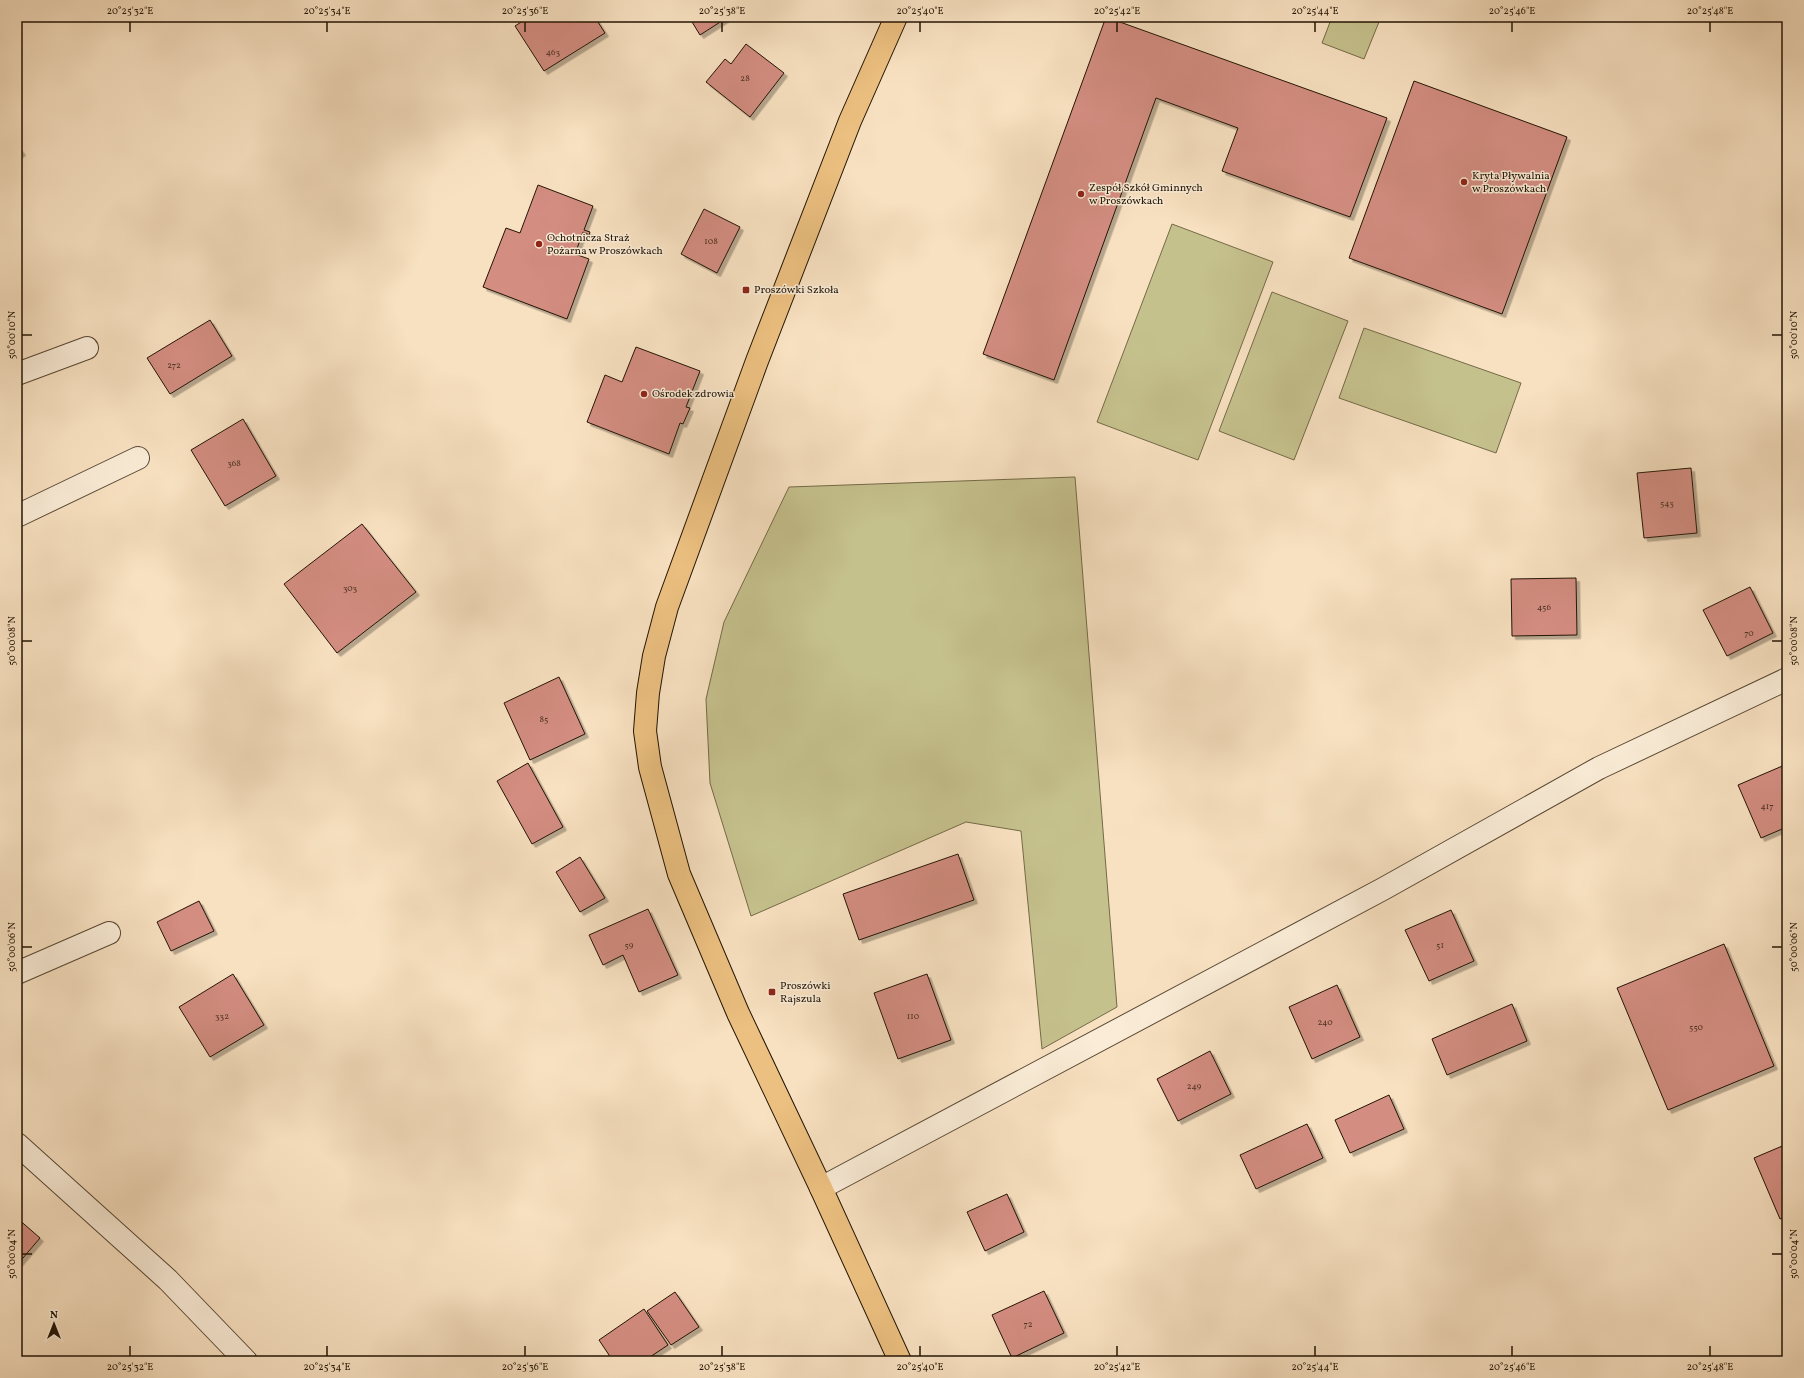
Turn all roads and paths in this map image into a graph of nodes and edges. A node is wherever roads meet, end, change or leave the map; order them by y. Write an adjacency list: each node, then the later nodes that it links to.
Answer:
1 (896, 17): 10 (main road)
2 (87, 348): 3 (street)
3 (17, 374)
4 (138, 458): 5 (street)
5 (17, 516)
6 (1787, 679): 10 (street)
7 (110, 933): 8 (street)
8 (17, 973)
9 (17, 1144): 11 (street)
10 (821, 1188): 12 (main road)
11 (246, 1361)
12 (900, 1361)

